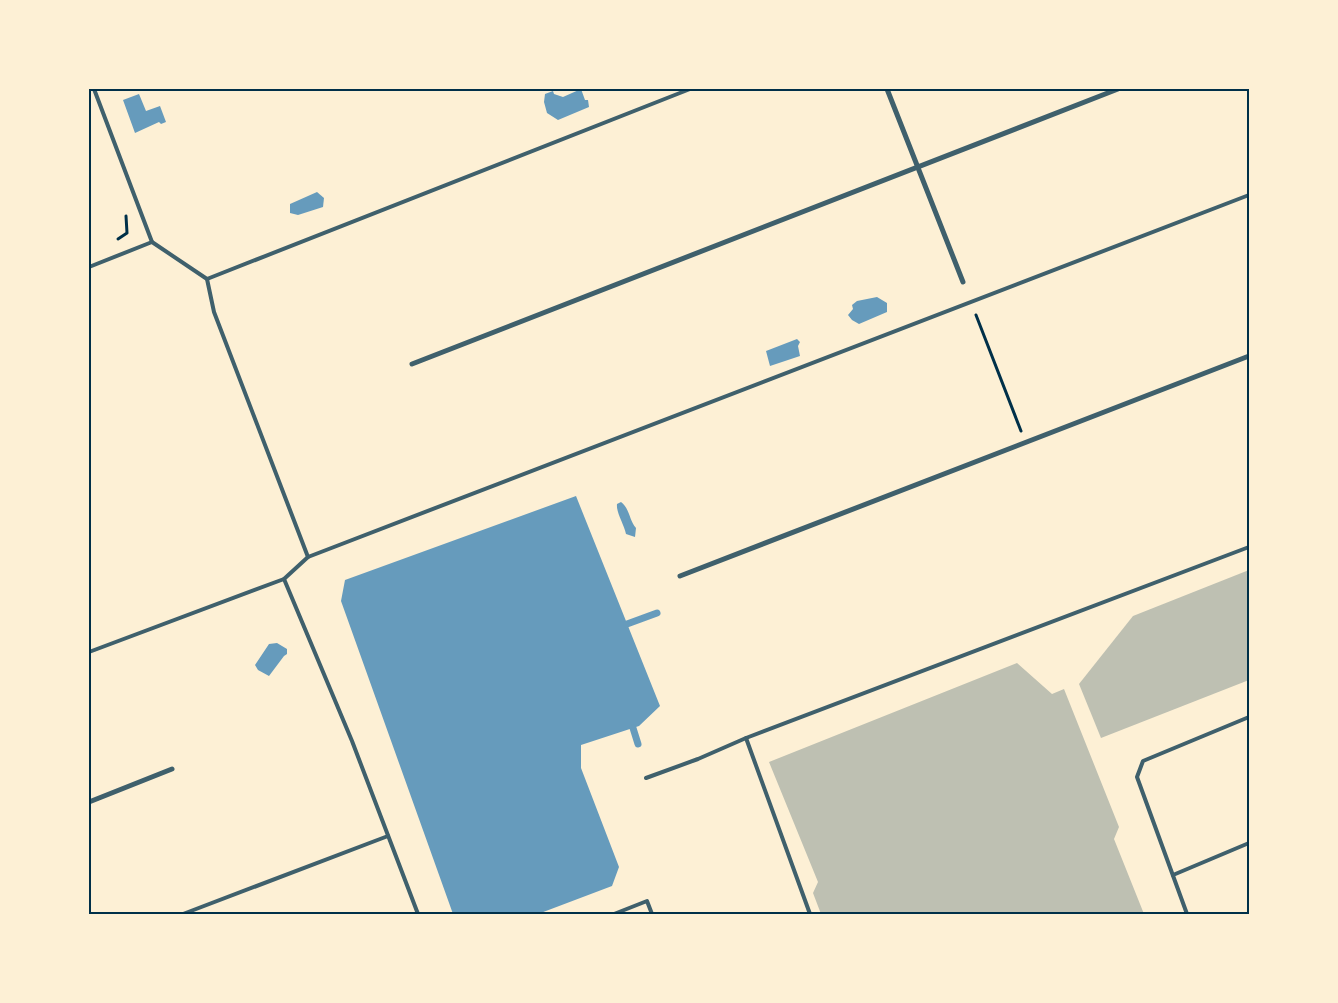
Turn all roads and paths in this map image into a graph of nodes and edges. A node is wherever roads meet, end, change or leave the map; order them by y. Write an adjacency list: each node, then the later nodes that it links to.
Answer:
1 (94, 89): 9 (lane)
2 (690, 89): 11 (lane)
3 (886, 89): 5 (street)
4 (1118, 89): 5 (street)
5 (917, 167): 12 (street); 15 (street)
6 (1249, 195): 13 (lane)
7 (126, 214): 8 (path)
8 (113, 242)
9 (152, 242): 10 (lane); 11 (lane)
10 (89, 267)
11 (207, 279): 18 (lane)
12 (963, 282)
13 (971, 303): 16 (path); 18 (lane)
14 (1249, 356): 16 (street)
15 (412, 364)
16 (1026, 443): 19 (street)
17 (1249, 547): 23 (lane)
18 (308, 557): 20 (lane)
19 (680, 576)
20 (284, 579): 21 (lane); 27 (lane)
21 (89, 652)
22 (1249, 717): 29 (lane)
23 (746, 738): 25 (lane); 34 (lane)
24 (172, 769): 26 (street)
25 (646, 778)
26 (89, 802)
27 (388, 836): 30 (lane); 31 (lane)
28 (1249, 844): 29 (lane)
29 (1173, 875): 35 (lane)
30 (183, 914)
31 (418, 914)
32 (614, 914): 33 (lane)
33 (652, 914)
34 (810, 914)
35 (1187, 914)

